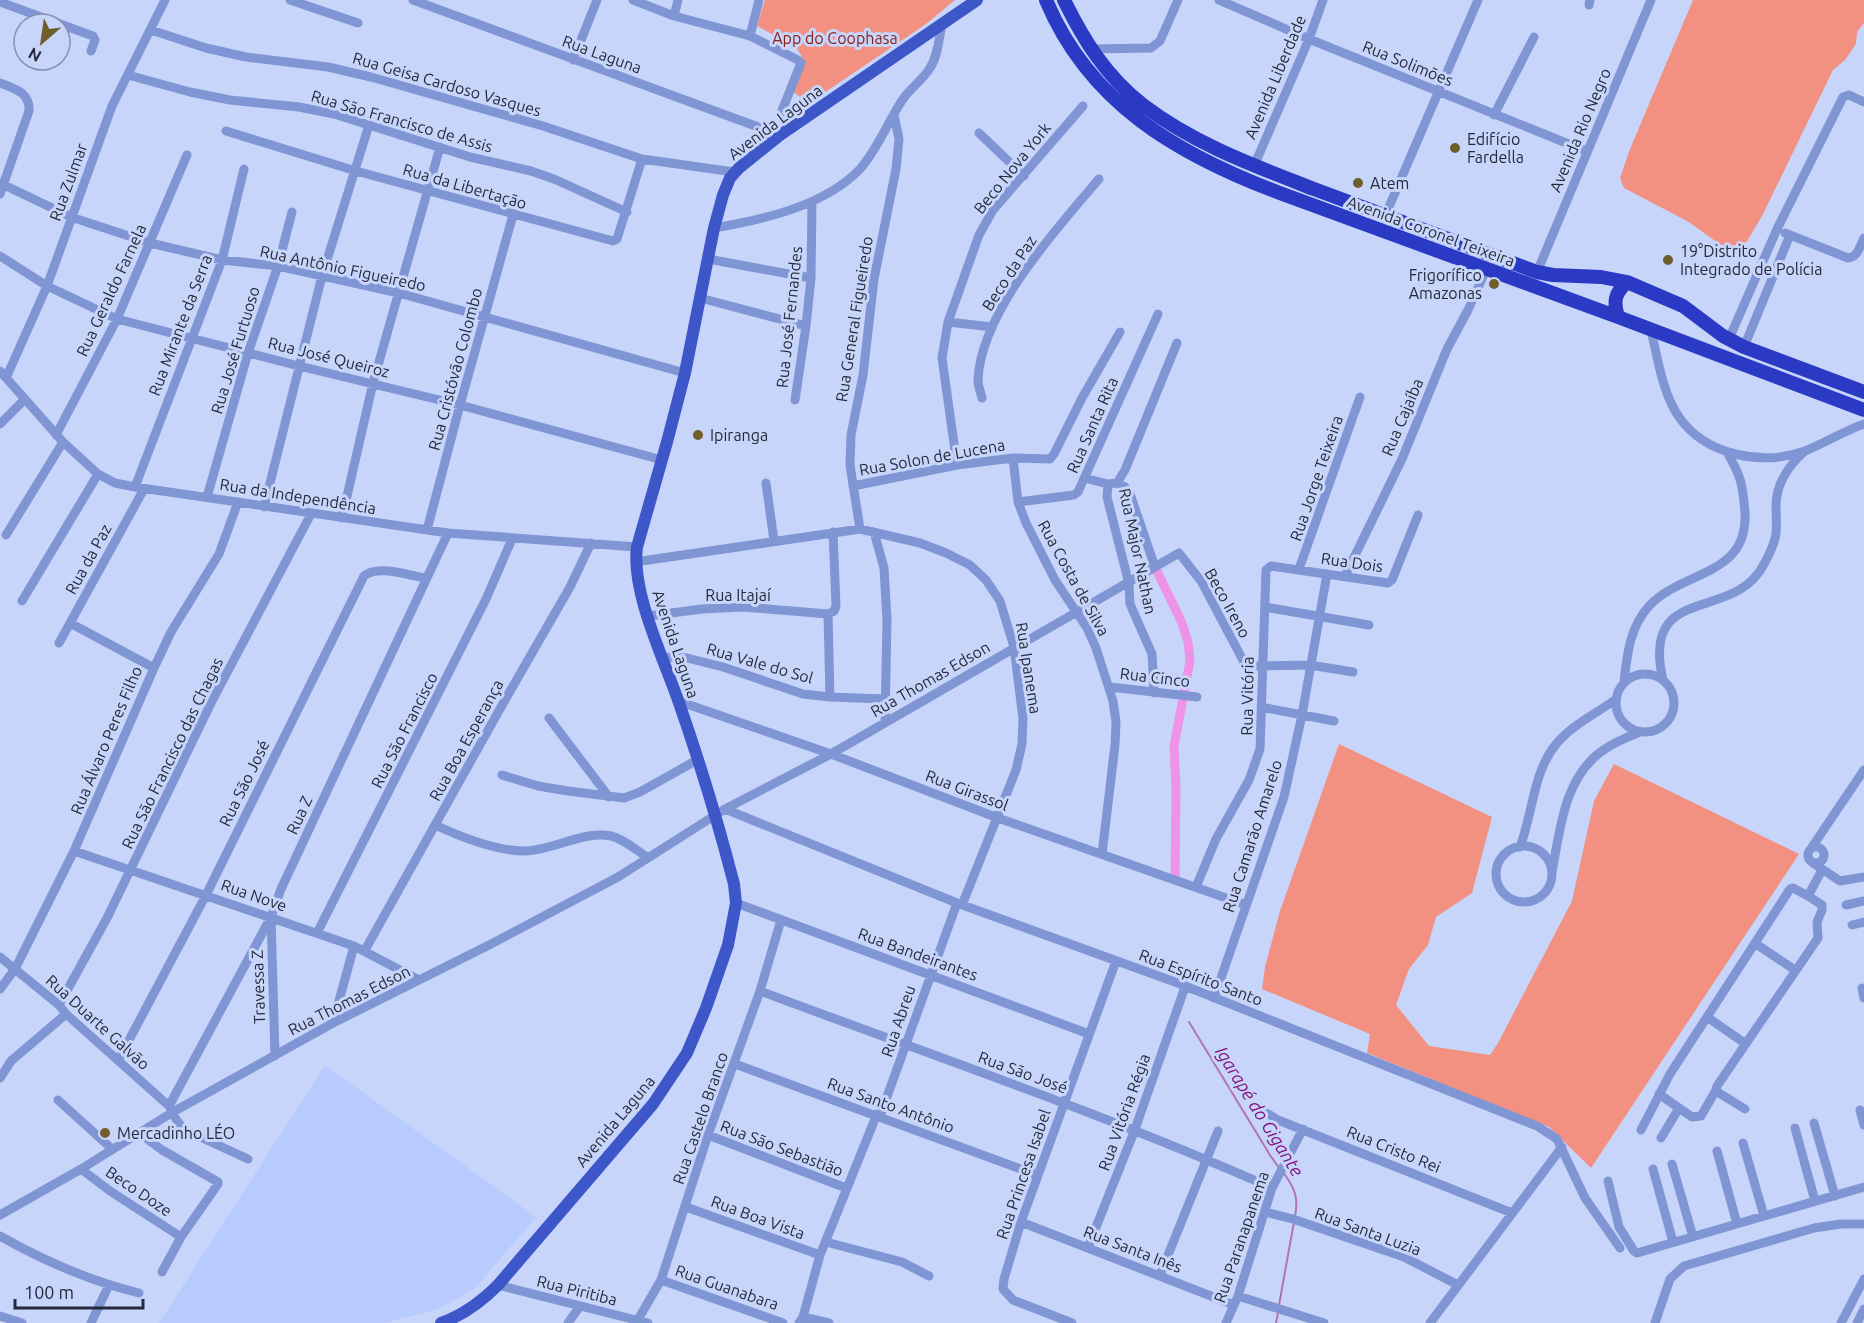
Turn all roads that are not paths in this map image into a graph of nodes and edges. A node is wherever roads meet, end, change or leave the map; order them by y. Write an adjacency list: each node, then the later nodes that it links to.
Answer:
1 (165, 0): 22 (street, Rua Zulmar)
2 (290, 0): 20 (street)
3 (413, 0): 28 (street, Rua Laguna)
4 (597, 0): 28 (street)
5 (633, 0): 19 (street)
6 (678, 0): 19 (street)
7 (759, 0): 23 (street)
8 (977, 0): 21 (main road, Avenida Laguna)
9 (1046, 0): 68 (highway, Avenida Coronel Teixeira)
10 (1064, 0): 26 (highway, Avenida Coronel Teixeira)
11 (1178, 0): 26 (street)
12 (1219, 0): 18 (street, Rua Solimões)
13 (1248, 0): 18 (street)
14 (1323, 0): 25 (street, Avenida Liberdade)
15 (1478, 0): 31 (street)
16 (1651, 0): 42 (street, Avenida Rio Negro)
17 (0, 2): 27 (street)
18 (1244, 10): 25 (street, Rua Solimões)
19 (674, 16): 23 (street)
20 (358, 23)
21 (942, 24): 35 (street); 40 (main road, Avenida Laguna)
22 (151, 30): 29 (street, Rua Zulmar); 44 (street, Rua Geisa Cardoso Vasques)
23 (750, 36): 34 (street)
24 (1534, 37): 36 (street)
25 (1309, 39): 31 (street, Rua Solimões); 45 (street, Avenida Liberdade)
26 (1090, 49): 45 (highway, Avenida Coronel Teixeira)
27 (92, 51)
28 (573, 60): 40 (street, Rua Laguna)
29 (128, 75): 37 (street, Rua São Francisco de Assis); 58 (street, Rua Zulmar)
30 (0, 83): 51 (street)
31 (1438, 92): 36 (street, Rua Solimões); 57 (street)
32 (1864, 102): 60 (street)
33 (1083, 106): 49 (street, Beco Nova York)
34 (781, 113)
35 (894, 115): 53 (street); 113 (street, Rua General Figueiredo)
36 (1494, 115): 42 (street, Rua Solimões)
37 (369, 125): 41 (street, Rua São Francisco de Assis); 47 (street)
38 (226, 131): 47 (street, Rua da Libertação)
39 (979, 133): 49 (street)
40 (780, 135): 48 (main road, Avenida Laguna)
41 (440, 147): 52 (street); 55 (street, Rua São Francisco de Assis)
42 (1586, 151): 69 (street, Avenida Rio Negro)
43 (188, 155): 63 (street, Rua Geraldo Farnela)
44 (642, 159): 48 (street, Rua Geisa Cardoso Vasques); 55 (street, Rua da Libertação)
45 (1254, 166): 57 (highway, Avenida Coronel Teixeira)
46 (244, 169): 66 (street, Rua Mirante da Serra)
47 (356, 171): 52 (street, Rua da Libertação); 70 (street)
48 (734, 172): 59 (main road, Avenida Laguna)
49 (1024, 176): 80 (street, Beco Nova York)
50 (1099, 179): 82 (street, Beco da Paz)
51 (1, 188): 58 (street, Rua Antônio Figueiredo)
52 (428, 190): 56 (street, Rua da Libertação); 74 (street)
53 (812, 202): 59 (street); 71 (street, Rua José Fernandes)
54 (292, 212): 67 (street, Rua José Furtuoso)
55 (627, 212): 56 (street, Rua da Libertação)
56 (513, 215): 77 (street, Rua Cristóvão Colombo)
57 (1385, 216): 69 (highway, Avenida Coronel Teixeira)
58 (71, 217): 63 (street, Rua Antônio Figueiredo); 73 (street, Rua Zulmar)
59 (714, 228): 65 (main road, Avenida Laguna)
60 (1777, 229): 61 (street); 86 (street)
61 (1790, 235): 62 (street); 88 (street)
62 (1864, 238)
63 (150, 243): 66 (street, Rua Antônio Figueiredo); 79 (street, Rua Geraldo Farnela)
64 (0, 256): 73 (street, Rua José Queiroz)
65 (708, 259): 71 (street); 75 (main road, Avenida Laguna)
66 (222, 260): 67 (street, Rua Antônio Figueiredo); 85 (street, Rua Mirante da Serra)
67 (278, 266): 70 (street, Rua Antônio Figueiredo); 89 (street, Rua José Furtuoso)
68 (1486, 270): 78 (highway, Avenida Coronel Teixeira); 138 (street, Rua Cajaíba)
69 (1536, 272): 72 (highway, Avenida Coronel Teixeira)
70 (322, 276): 74 (street, Rua Antônio Figueiredo); 90 (street)
71 (811, 278): 81 (street, Rua José Fernandes)
72 (1627, 282): 78 (highway); 86 (highway, Avenida Coronel Teixeira)
73 (47, 286): 79 (street, Rua José Queiroz); 92 (street, Rua Zulmar)
74 (399, 293): 77 (street, Rua Antônio Figueiredo); 93 (street)
75 (700, 298): 81 (street); 91 (main road, Avenida Laguna)
76 (1158, 314): 110 (street, Rua Santa Rita)
77 (484, 317): 91 (street, Rua Antônio Figueiredo); 99 (street, Rua Cristóvão Colombo)
78 (1618, 317): 83 (highway, Avenida Coronel Teixeira)
79 (117, 319): 85 (street, Rua José Queiroz); 103 (street, Rua Geraldo Farnela)
80 (948, 322): 82 (street); 108 (street, Beco Nova York)
81 (806, 326): 98 (street, Rua José Fernandes)
82 (992, 327): 96 (street, Beco da Paz)
83 (1651, 330): 100 (highway, Avenida Coronel Teixeira); 105 (street)
84 (1120, 332): 106 (street, Rua Solon de Lucena)
85 (192, 338): 89 (street, Rua José Queiroz); 114 (street, Rua Mirante da Serra)
86 (1729, 339): 88 (highway, Avenida Coronel Teixeira)
87 (1177, 343): 112 (street, Rua Major Nathan)
88 (1744, 347): 94 (highway, Avenida Coronel Teixeira)
89 (248, 353): 90 (street, Rua José Queiroz); 115 (street, Rua José Furtuoso)
90 (299, 366): 93 (street, Rua José Queiroz); 118 (street)
91 (684, 373): 107 (main road, Avenida Laguna)
92 (3, 374): 97 (street, Rua da Independência)
93 (373, 383): 99 (street, Rua José Queiroz); 121 (street)
94 (1864, 392)
95 (1360, 397): 136 (street, Rua Jorge Teixeira)
96 (982, 398)
97 (25, 399): 102 (street); 103 (street, Rua da Independência)
98 (795, 400)
99 (460, 405): 107 (street, Rua José Queiroz); 123 (street, Rua Cristóvão Colombo)
100 (1864, 410)
101 (1864, 423): 104 (street)
102 (0, 424)
103 (60, 439): 109 (street, Rua da Independência); 127 (street, Rua Geraldo Farnela)
104 (1805, 451): 105 (street); 156 (street)
105 (1728, 452): 157 (street)
106 (1013, 458): 108 (street, Rua Solon de Lucena); 117 (street, Rua Costa de Silva)
107 (662, 460): 131 (main road, Avenida Laguna)
108 (957, 465): 113 (street, Rua Solon de Lucena)
109 (98, 474): 114 (street, Rua da Independência); 141 (street)
110 (1084, 478): 112 (street, Rua Major Nathan); 117 (street, Rua Santa Rita)
111 (766, 483): 129 (street)
112 (1112, 483): 135 (street); 140 (street, Rua Major Nathan)
113 (853, 486): 122 (street, Rua General Figueiredo)
114 (139, 488): 115 (street, Rua da Independência); 147 (street, Rua da Paz)
115 (207, 497): 116 (street, Rua da Independência)
116 (238, 502): 118 (street, Rua da Independência); 154 (street, Rua Álvaro Peres Filho)
117 (1018, 502): 144 (street, Rua Costa de Silva)
118 (264, 507): 119 (street, Rua da Independência)
119 (311, 514): 121 (street, Rua da Independência); 187 (street, Rua São Francisco das Chagas)
120 (1418, 515): 138 (street, Rua Dois)
121 (342, 518): 123 (street, Rua da Independência)
122 (860, 529): 124 (street, Rua Ipanema); 125 (street, Rua Ipanema)
123 (427, 530): 126 (street, Rua da Independência)
124 (833, 532): 129 (street, Rua Ipanema); 143 (street)
125 (874, 532): 150 (street, Rua Ipanema); 162 (street)
126 (448, 533): 128 (street, Rua da Independência); 139 (street, Rua Z)
127 (6, 535)
128 (512, 539): 130 (street, Rua da Independência); 204 (street, Rua São Francisco)
129 (774, 541): 133 (street, Rua Ipanema)
130 (591, 543): 131 (street, Rua da Independência); 178 (street, Rua Boa Esperança)
131 (638, 547): 133 (main road, Avenida Laguna)
132 (1179, 553): 135 (street, Rua Thomas Edson); 152 (street, Beco Ireno)
133 (635, 562): 145 (main road, Avenida Laguna)
134 (1270, 566): 136 (street, Rua Dois); 142 (street, Rua Vitória)
135 (1155, 567): 140 (street, Rua Thomas Edson)
136 (1299, 569): 137 (street, Rua Dois)
137 (1327, 574): 138 (street, Rua Dois); 146 (street, Rua Camarão Amarelo)
138 (1345, 576)
139 (426, 579): 193 (street, Rua São José); 200 (street, Rua Z)
140 (1129, 584): 144 (street, Rua Thomas Edson); 159 (street, Rua Major Nathan)
141 (22, 601)
142 (1265, 608): 146 (street); 152 (street, Rua Vitória)
143 (828, 614): 145 (street, Rua Itajaí); 160 (street)
144 (1077, 614): 150 (street, Rua Thomas Edson); 158 (street, Rua Costa de Silva)
145 (648, 616): 151 (main road, Avenida Laguna)
146 (1319, 617): 148 (street); 153 (street, Rua Camarão Amarelo)
147 (70, 623): 149 (street, Rua da Paz); 154 (street)
148 (1369, 625)
149 (58, 643)
150 (1014, 647): 169 (street, Rua Thomas Edson); 177 (street, Rua Ipanema)
151 (662, 657): 160 (street, Rua Vale do Sol); 164 (main road, Avenida Laguna)
152 (1262, 665): 153 (street); 165 (street, Rua Vitória)
153 (1310, 665): 155 (street); 166 (street, Rua Camarão Amarelo)
154 (154, 668): 182 (street, Rua Álvaro Peres Filho)
155 (1353, 672)
156 (1663, 680): 157 (street); 170 (street)
157 (1624, 682): 163 (street)
158 (1110, 687): 159 (street, Rua Cinco); 183 (street, Rua Costa de Silva)
159 (1155, 693): 161 (street, Rua Cinco)
160 (830, 697): 162 (street, Rua Vale do Sol)
161 (1197, 697)
162 (886, 699): 169 (street)
163 (1616, 699): 170 (street); 180 (street)
164 (678, 701): 171 (street, Rua Girassol); 172 (main road, Avenida Laguna)
165 (1261, 707): 166 (street); 192 (street, Rua Vitória)
166 (1302, 715): 168 (street); 198 (street, Rua Camarão Amarelo)
167 (549, 718): 175 (street)
168 (1334, 721)
169 (885, 722): 171 (street, Rua Thomas Edson)
170 (1640, 732): 189 (street)
171 (831, 754): 176 (street, Rua Thomas Edson); 177 (street, Rua Girassol)
172 (697, 760): 175 (street); 176 (main road, Avenida Laguna)
173 (1864, 770): 179 (street)
174 (502, 775): 175 (street)
175 (609, 797)
176 (719, 812): 185 (street, Rua Thomas Edson); 196 (main road, Avenida Laguna); 197 (street, Rua Espírito Santo)
177 (998, 818): 183 (street, Rua Girassol); 197 (street, Rua Ipanema)
178 (435, 825): 185 (street); 207 (street, Rua Boa Esperança)
179 (1824, 829): 181 (street); 184 (street)
180 (1520, 846): 189 (street); 189 (street)
181 (1812, 847): 184 (street); 186 (street)
182 (74, 851): 187 (street, Rua Nove); 210 (street, Rua Álvaro Peres Filho)
183 (1102, 854): 192 (street, Rua Girassol)
184 (1824, 855): 186 (street); 191 (street)
185 (647, 857): 213 (street, Rua Thomas Edson)
186 (1813, 863): 188 (street)
187 (131, 870): 193 (street, Rua Nove); 218 (street, Rua São Francisco das Chagas)
188 (1822, 870): 191 (street); 194 (street)
189 (1552, 872)
190 (1864, 877): 191 (street)
191 (1836, 880)
192 (1196, 887): 198 (street, Rua Girassol)
193 (206, 894): 200 (street, Rua Nove); 226 (street, Rua São José)
194 (1808, 896): 205 (street); 211 (street)
195 (1864, 901): 199 (street)
196 (736, 903): 201 (street, Rua Bandeirantes); 287 (main road, Avenida Laguna)
197 (959, 904): 209 (street, Rua Espírito Santo); 212 (street, Rua Abreu)
198 (1246, 905): 217 (street, Rua Camarão Amarelo)
199 (1846, 905)
200 (271, 917): 204 (street, Rua Nove); 225 (street, Travessa Z); 234 (street, Rua Z)
201 (781, 920): 212 (street, Rua Bandeirantes); 216 (street, Rua Castelo Branco)
202 (1864, 922): 203 (street)
203 (1852, 925)
204 (317, 933): 206 (street, Rua Nove)
205 (1756, 944): 211 (street); 220 (street)
206 (354, 946): 207 (street, Rua Nove); 221 (street)
207 (365, 950): 213 (street, Rua Nove)
208 (0, 957): 210 (street, Rua Duarte Galvão)
209 (1116, 961): 214 (street, Rua Espírito Santo); 222 (street, Rua Princesa Isabel)
210 (15, 969): 215 (street, Rua Álvaro Peres Filho); 218 (street, Rua Duarte Galvão)
211 (1795, 970): 223 (street)
212 (930, 974): 222 (street, Rua Bandeirantes); 224 (street, Rua Abreu)
213 (419, 981): 221 (street, Rua Thomas Edson)
214 (1185, 987): 217 (street, Rua Espírito Santo); 244 (street, Rua Vitória Régia)
215 (0, 989)
216 (760, 991): 224 (street, Rua São José); 227 (street, Rua Castelo Branco)
217 (1214, 998): 250 (street, Rua Espírito Santo)
218 (59, 1005): 219 (street, Rua Duarte Galvão)
219 (66, 1014): 226 (street, Rua Duarte Galvão); 228 (street)
220 (1707, 1017): 223 (street); 230 (street)
221 (333, 1023): 225 (street, Rua Thomas Edson)
222 (1089, 1034): 232 (street, Rua Princesa Isabel)
223 (1746, 1044): 229 (street)
224 (906, 1046): 232 (street, Rua São José); 238 (street, Rua Abreu)
225 (275, 1056): 234 (street, Rua Thomas Edson)
226 (119, 1059): 234 (street, Rua Duarte Galvão)
227 (735, 1064): 238 (street, Rua Santo Antônio); 247 (street, Rua Castelo Branco)
228 (0, 1078)
229 (1716, 1090): 233 (street); 235 (street)
230 (1659, 1094): 233 (street); 243 (street)
231 (58, 1100): 251 (street)
232 (1063, 1103): 244 (street, Rua São José); 258 (street, Rua Princesa Isabel)
233 (1679, 1108): 248 (street)
234 (171, 1109): 246 (street, Rua Thomas Edson); 253 (street, Rua Duarte Galvão)
235 (1746, 1109)
236 (1860, 1110): 240 (street)
237 (1265, 1112): 242 (street, Rua Cristo Rei)
238 (879, 1115): 258 (street, Rua Santo Antônio); 261 (street, Rua Abreu)
239 (1814, 1123): 263 (street)
240 (1864, 1125)
241 (1795, 1128): 264 (street)
242 (1303, 1129): 262 (street, Rua Paranapanema); 267 (street, Rua Cristo Rei)
243 (1641, 1130)
244 (1134, 1131): 254 (street, Rua São José); 278 (street, Rua Vitória Régia)
245 (1218, 1131): 254 (street)
246 (139, 1133): 251 (street, Rua Thomas Edson); 275 (street)
247 (708, 1135): 261 (street, Rua São Sebastião); 265 (street, Rua Castelo Branco)
248 (1661, 1138)
249 (1743, 1143): 269 (street)
250 (1562, 1147): 267 (street); 279 (street, Rua Espírito Santo)
251 (112, 1149): 256 (street, Rua Thomas Edson)
252 (1717, 1150): 271 (street)
253 (248, 1159)
254 (1206, 1159): 262 (street, Rua São José); 282 (street)
255 (1672, 1164): 274 (street)
256 (81, 1169): 268 (street, Rua Thomas Edson); 275 (street, Beco Doze)
257 (1653, 1169): 277 (street)
258 (1038, 1174): 270 (street, Rua Princesa Isabel)
259 (1608, 1181): 277 (street)
260 (1864, 1187): 263 (street)
261 (846, 1188): 276 (street, Rua Abreu)
262 (1272, 1188): 266 (street, Rua Paranapanema)
263 (1835, 1196): 264 (street)
264 (1815, 1201): 269 (street)
265 (686, 1207): 280 (street, Rua Boa Vista); 285 (street, Rua Castelo Branco)
266 (1265, 1212): 288 (street, Rua Santa Luzia); 290 (street, Rua Paranapanema)
267 (1512, 1213): 288 (street)
268 (0, 1215)
269 (1764, 1216): 271 (street)
270 (1021, 1222): 278 (street, Rua Santa Inês); 303 (street, Rua Princesa Isabel)
271 (1737, 1224): 274 (street)
272 (1864, 1224): 307 (street)
273 (0, 1236): 286 (street)
274 (1693, 1237): 277 (street)
275 (181, 1238): 281 (street)
276 (826, 1242): 280 (street, Rua Abreu); 283 (street, Rua Boa Vista)
277 (1673, 1242)
278 (1088, 1247): 282 (street, Rua Santa Inês)
279 (1620, 1248)
280 (820, 1255): 294 (street, Rua Abreu)
281 (162, 1272)
282 (1160, 1275): 290 (street, Rua Santa Inês)
283 (929, 1276)
284 (1864, 1279): 308 (street)
285 (661, 1280): 295 (street, Rua Castelo Branco); 301 (street, Rua Guanabara)
286 (109, 1285): 289 (street); 297 (street)
287 (498, 1286): 291 (street, Rua Piritiba); 298 (main road, Avenida Laguna)
288 (1458, 1286): 306 (street)
289 (139, 1293)
290 (1236, 1300): 304 (street, Rua Paranapanema); 305 (street, Rua Santa Inês)
291 (580, 1306): 295 (street, Rua Piritiba); 299 (street)
292 (1864, 1309): 309 (street)
293 (0, 1316): 296 (street)
294 (801, 1320): 302 (street)
295 (637, 1322): 300 (street, Rua Piritiba)
296 (22, 1323)
297 (91, 1323)
298 (441, 1323)
299 (568, 1323)
300 (648, 1323)
301 (783, 1323)
302 (829, 1323)
303 (1072, 1323)
304 (1226, 1323)
305 (1324, 1323)
306 (1430, 1323)
307 (1655, 1323)
308 (1840, 1323)
309 (1857, 1323)

